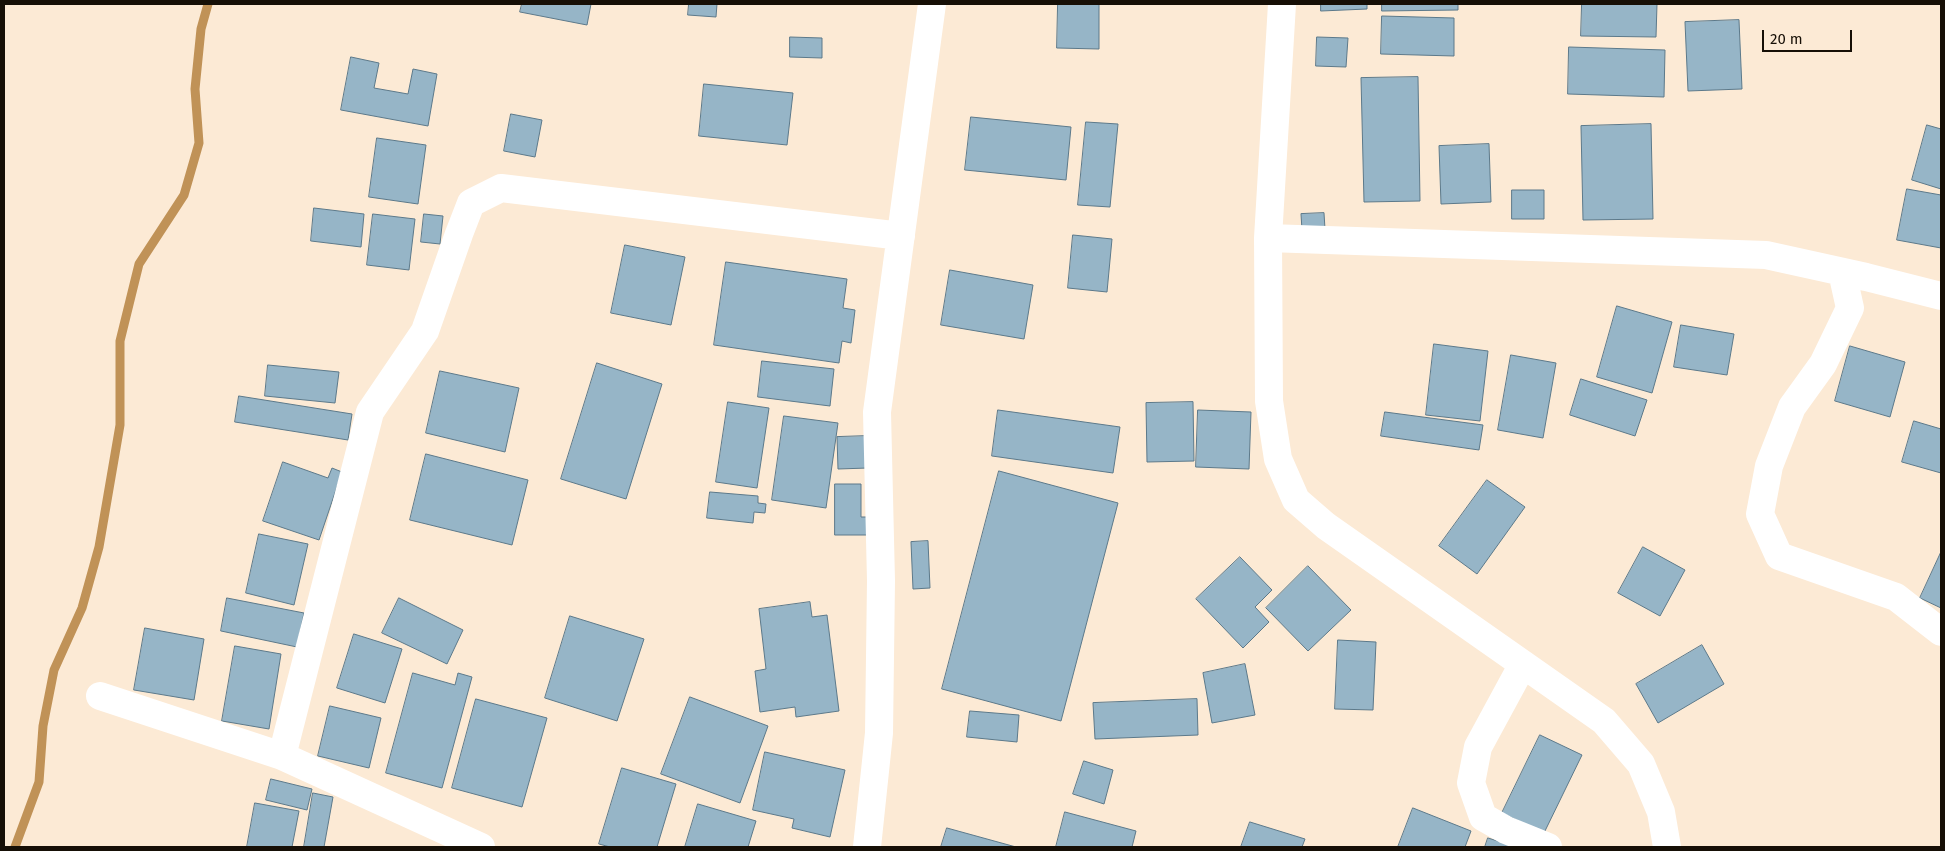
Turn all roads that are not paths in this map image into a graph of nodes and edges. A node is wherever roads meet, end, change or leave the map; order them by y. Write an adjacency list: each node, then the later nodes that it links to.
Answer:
1 (932, 4): 3 (street)
2 (1282, 4): 4 (street)
3 (901, 236): 10 (street); 12 (street)
4 (1268, 238): 5 (street); 8 (street)
5 (1842, 272): 6 (street); 7 (street)
6 (1941, 296)
7 (1941, 632)
8 (1523, 664): 13 (street); 14 (street)
9 (100, 696): 10 (street)
10 (282, 756): 11 (street)
11 (481, 847)
12 (867, 847)
13 (1548, 847)
14 (1667, 847)

